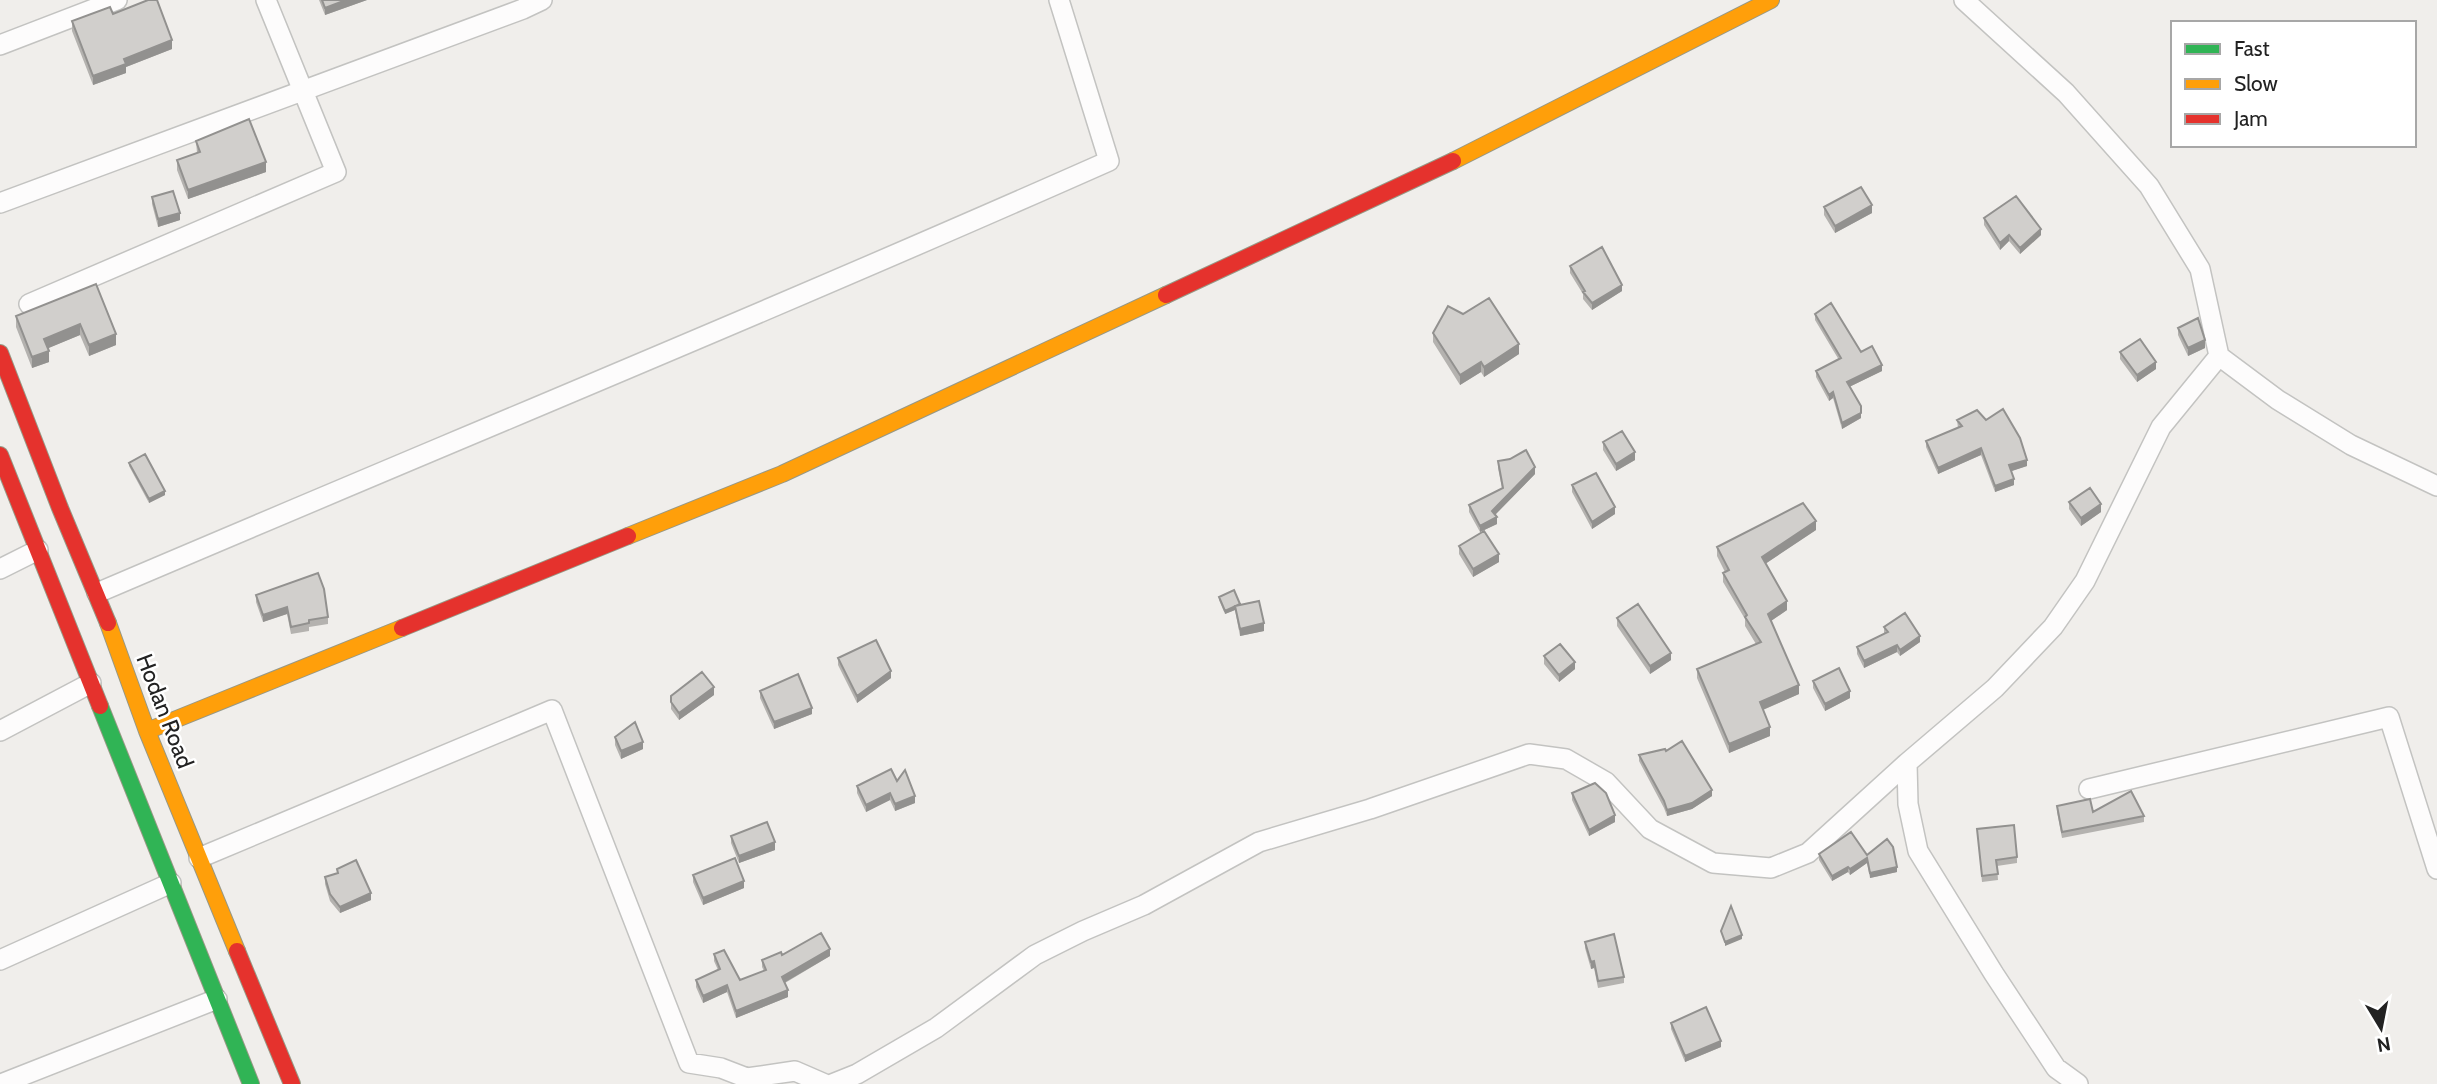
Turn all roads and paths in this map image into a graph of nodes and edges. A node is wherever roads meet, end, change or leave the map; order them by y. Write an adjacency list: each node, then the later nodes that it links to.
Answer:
1 (117, 0): 7 (street)
2 (266, 0): 8 (street)
3 (542, 0): 8 (street)
4 (1059, 0): 17 (street)
5 (1771, 0): 20 (street)
6 (1964, 0): 12 (street)
7 (0, 45)
8 (303, 90): 9 (street); 10 (street)
9 (0, 203)
10 (29, 304)
11 (0, 353): 17 (street, Hodan Road)
12 (2219, 356): 14 (street); 21 (street)
13 (0, 455): 15 (street)
14 (2437, 486)
15 (38, 550): 16 (street); 18 (street)
16 (0, 569)
17 (97, 593): 20 (street, Hodan Road)
18 (91, 683): 19 (street); 25 (street)
19 (0, 731)
20 (147, 731): 23 (street, Hodan Road)
21 (1907, 763): 32 (street); 33 (street)
22 (2089, 789): 24 (street)
23 (200, 858): 30 (street, Hodan Road); 31 (street)
24 (2437, 869)
25 (171, 883): 26 (street); 27 (street)
26 (0, 960)
27 (217, 999): 28 (street); 29 (street)
28 (1, 1084)
29 (251, 1084)
30 (292, 1084)
31 (825, 1084)
32 (832, 1084)
33 (2078, 1084)

